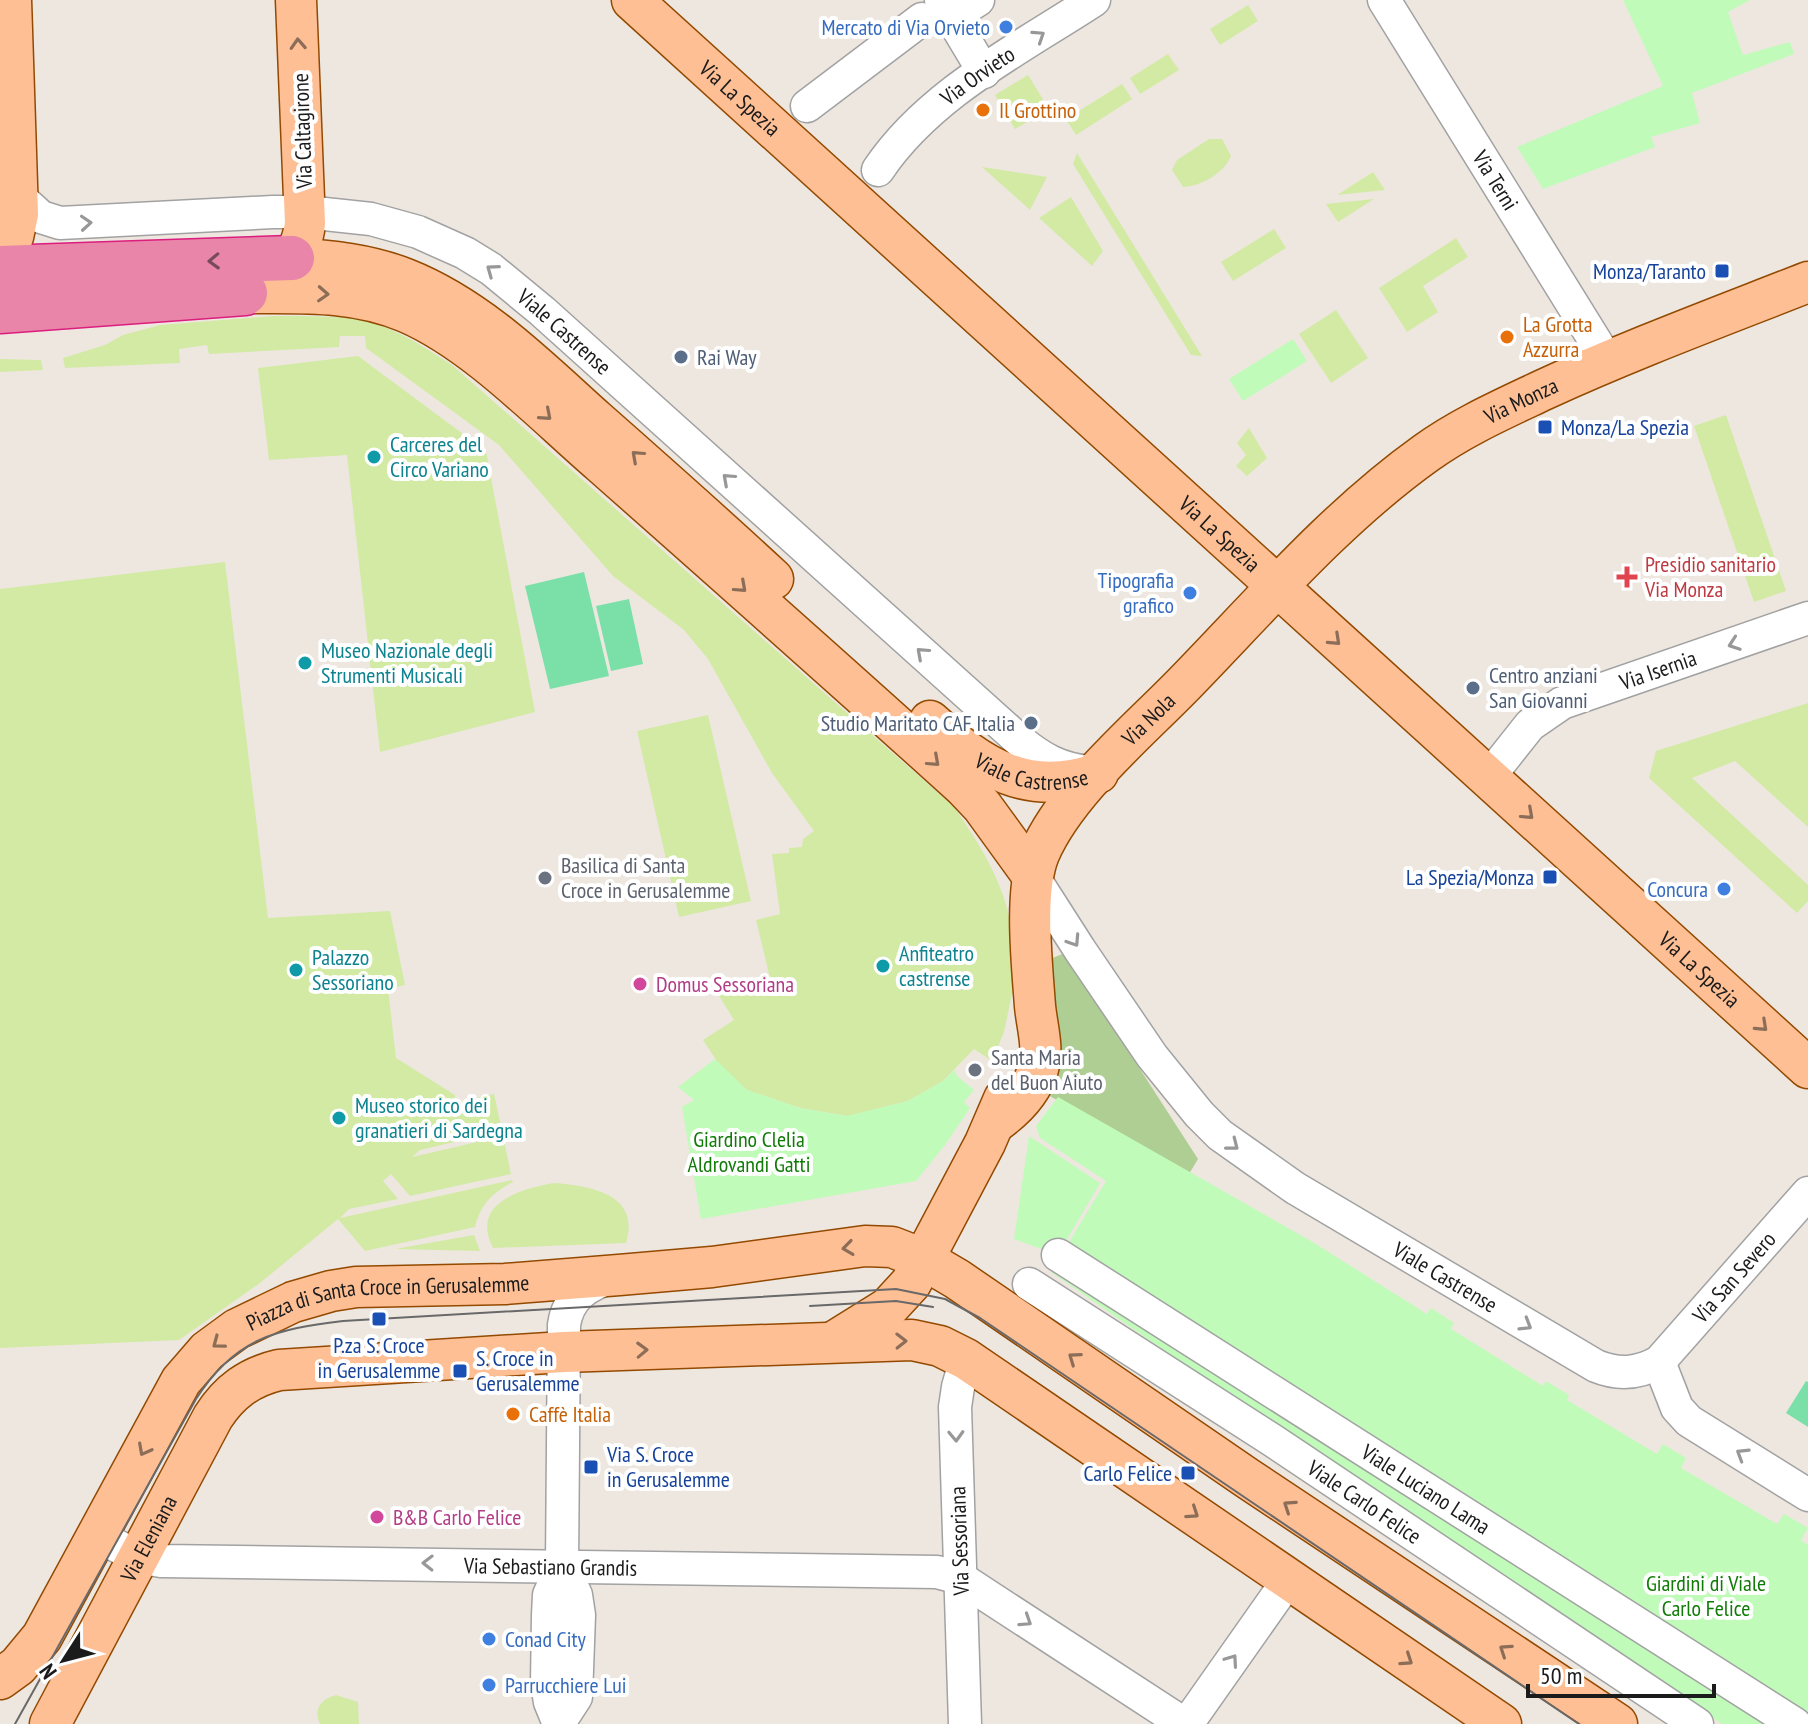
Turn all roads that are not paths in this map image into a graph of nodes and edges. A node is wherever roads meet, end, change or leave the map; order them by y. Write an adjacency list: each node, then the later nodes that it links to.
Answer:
1 (11, 0): 10 (main road)
2 (296, 0): 11 (main road, Via Caltagirone, one-way to 2)
3 (632, 0): 21 (main road, Via La Spezia)
4 (1094, 0): 7 (street, Via Orvieto, one-way to 4)
5 (1384, 0): 18 (street, Via Terni)
6 (948, 9): 7 (street); 8 (street)
7 (984, 72): 9 (street, Via Orvieto)
8 (807, 106)
9 (878, 170)
10 (18, 196): 11 (street, Viale Castrense, one-way to 11); 12 (main road)
11 (306, 212): 13 (main road, Via Caltagirone); 19 (street, Viale Castrense, one-way to 11)
12 (0, 253)
13 (292, 258): 14 (highway, Viale Castrense, one-way to 14); 16 (main road); 20 (main road, Viale Castrense)
14 (0, 268)
15 (1808, 282): 18 (main road, Via Monza)
16 (245, 293): 17 (highway, Viale Castrense); 25 (main road, Viale Castrense, one-way to 25)
17 (2, 311)
18 (1607, 360): 21 (main road, Via Monza)
19 (639, 399): 20 (street); 23 (street, Viale Castrense, one-way to 19)
20 (576, 401): 23 (main road, Viale Castrense, one-way to 20)
21 (1278, 587): 23 (main road, Via Nola); 24 (main road, Via La Spezia, one-way to 24)
22 (1808, 618): 24 (street, Via Isernia, one-way to 24)
23 (1098, 773): 25 (main road, Via Nola)
24 (1488, 778): 26 (main road, Via La Spezia, one-way to 26)
25 (1032, 875): 29 (main road, Via Nola); 36 (street, Viale Castrense, one-way to 36)
26 (1808, 1068)
27 (1808, 1193): 36 (street, Via San Severo)
28 (1058, 1255): 52 (street, Viale Luciano Lama)
29 (923, 1259): 30 (main road, Piazza di Santa Croce in Gerusalemme, one-way to 30); 32 (main road, Piazza di Santa Croce in Gerusalemme); 33 (main road)
30 (619, 1275): 34 (street, Piazza di Santa Croce in Gerusalemme); 37 (main road, Piazza di Santa Croce in Gerusalemme, one-way to 37)
31 (1029, 1284): 51 (street, Viale Carlo Felice)
32 (974, 1290): 50 (main road, Viale Carlo Felice, one-way to 32)
33 (831, 1343): 34 (main road, one-way to 33); 35 (main road, one-way to 35)
34 (564, 1352): 40 (main road, Via Eleniana); 41 (street)
35 (966, 1359): 42 (street, Via Sessoriana, one-way to 42); 43 (main road, one-way to 43)
36 (1659, 1362): 38 (street, one-way to 36)
37 (181, 1381): 39 (main road, Via Eleniana, one-way to 39)
38 (1808, 1495)
39 (98, 1536): 40 (street); 44 (main road, Via Eleniana)
40 (138, 1557): 41 (street, Via Sebastiano Grandis, one-way to 40); 47 (main road, Via Eleniana)
41 (562, 1566): 42 (street, Via Sebastiano Grandis); 46 (street)
42 (960, 1578): 48 (street, Via Sessoriana); 49 (street, one-way to 49)
43 (1289, 1579): 45 (main road, one-way to 45); 49 (street, one-way to 43)
44 (0, 1679)
45 (1495, 1722)
46 (559, 1723)
47 (50, 1724)
48 (965, 1724)
49 (1186, 1724)
50 (1617, 1724)
51 (1697, 1724)
52 (1795, 1724)

